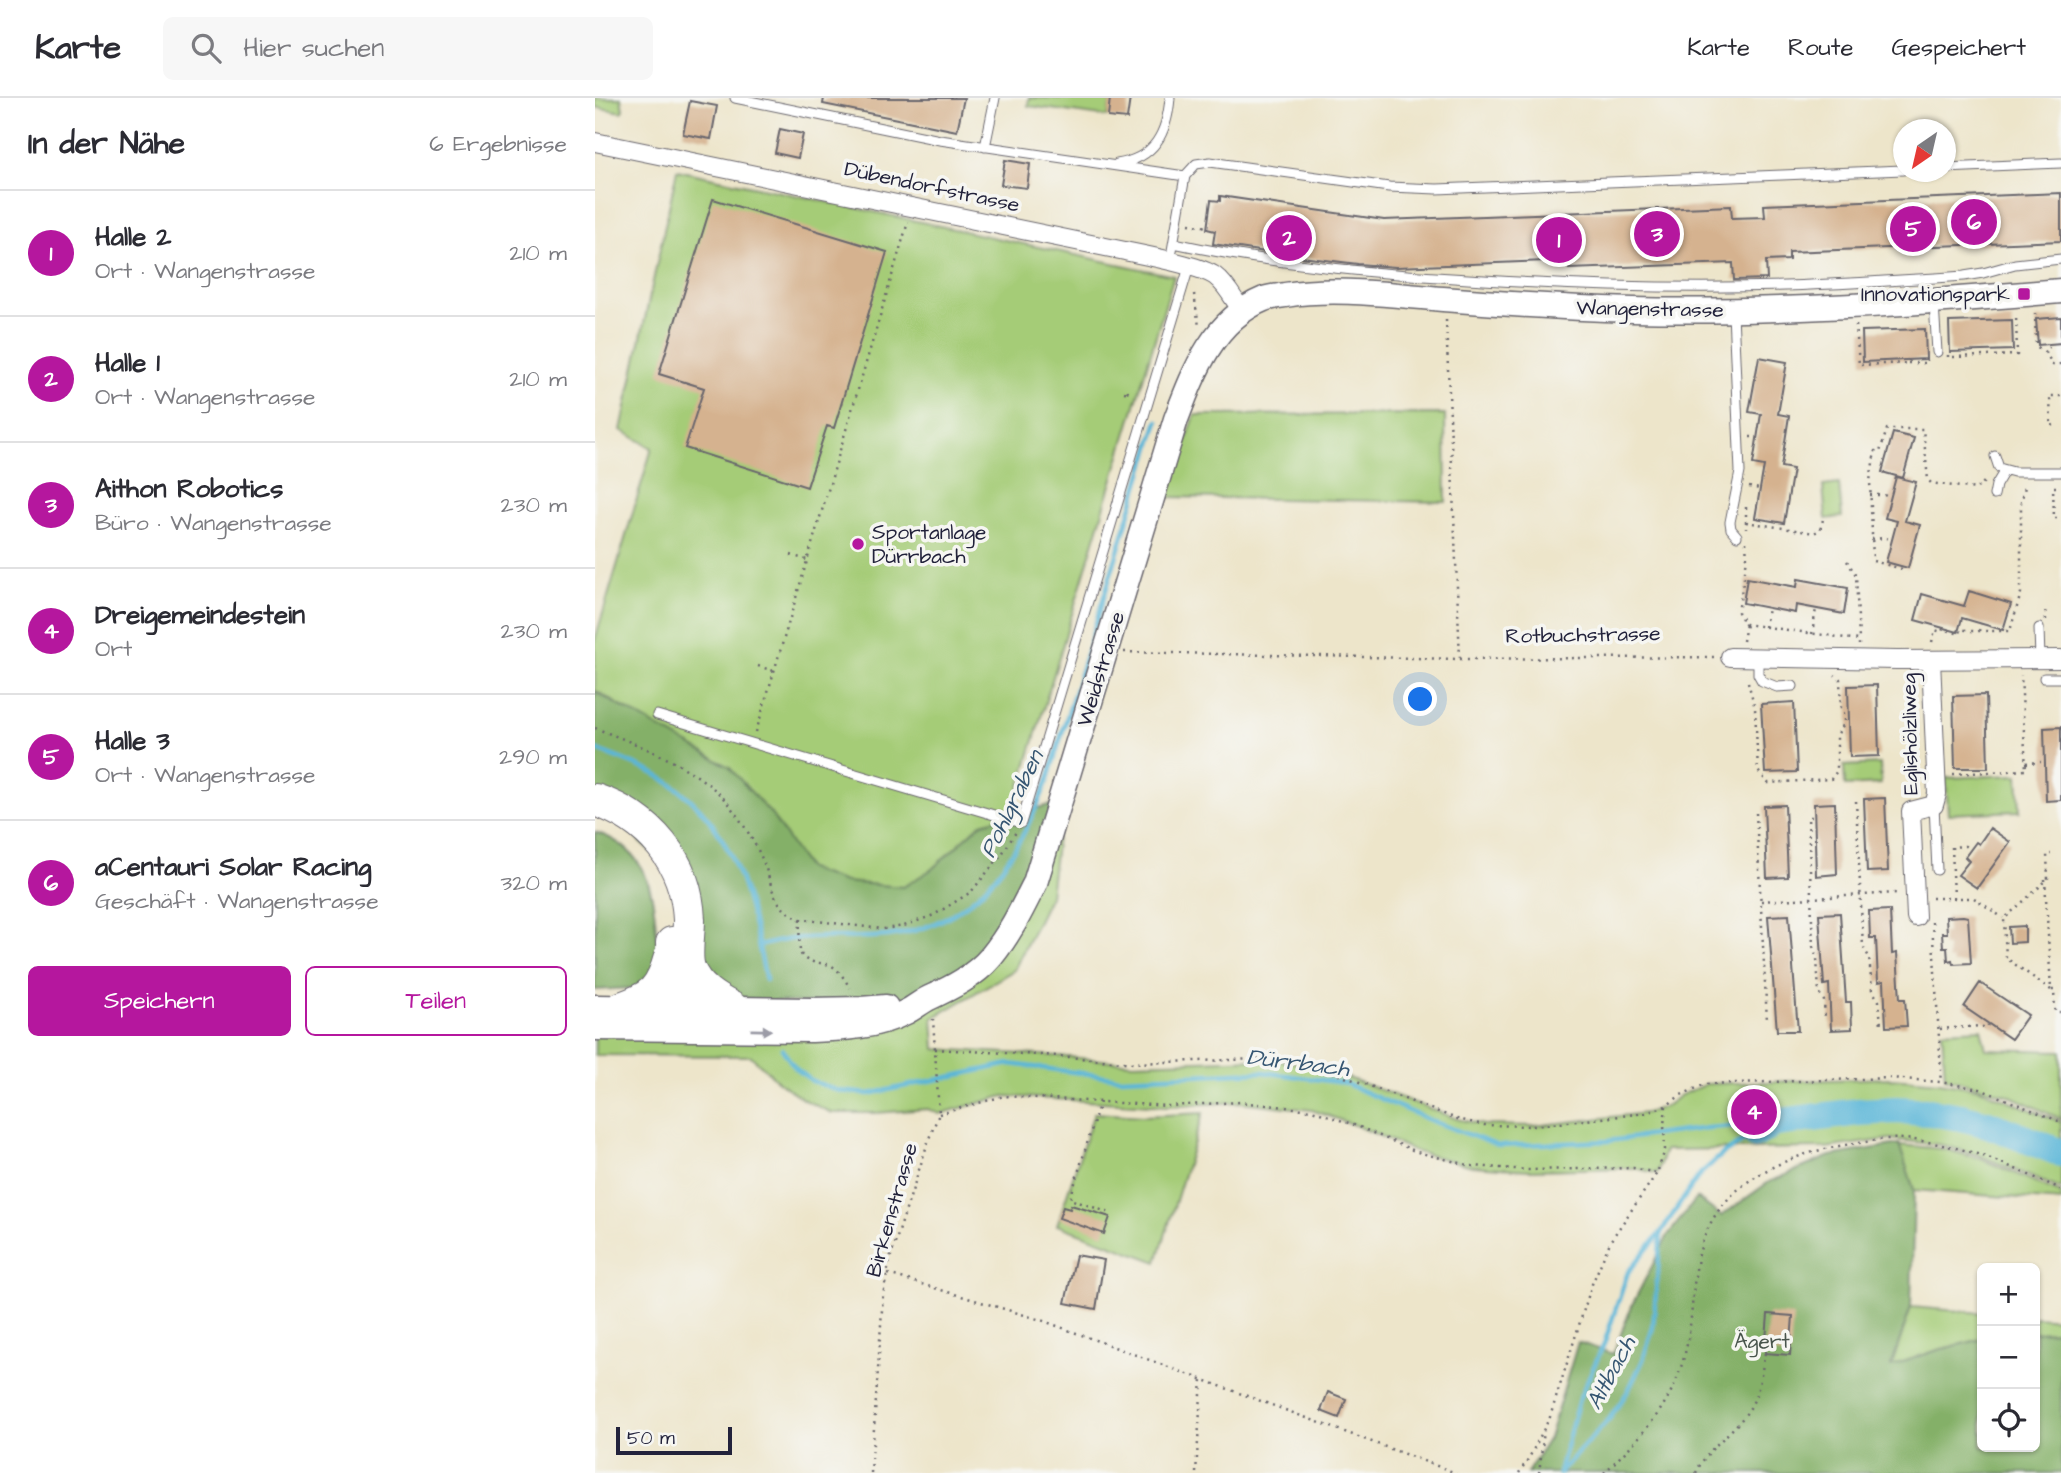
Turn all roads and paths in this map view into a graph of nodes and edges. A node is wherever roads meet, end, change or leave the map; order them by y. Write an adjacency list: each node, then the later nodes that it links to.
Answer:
1 (735, 98): 5 (lane)
2 (995, 98): 5 (lane)
3 (1170, 98): 7 (lane)
4 (595, 142): 11 (street, Dübendorfstrasse)
5 (985, 147): 7 (lane)
6 (2061, 163): 8 (lane)
7 (1101, 164): 10 (lane)
8 (1956, 168)
9 (1893, 170): 10 (lane)
10 (1185, 176): 12 (lane)
11 (913, 206): 16 (street, Dübendorfstrasse); 55 (path)
12 (1177, 222): 13 (path); 14 (lane)
13 (1207, 227)
14 (1174, 243): 15 (lane); 16 (lane)
15 (2061, 259)
16 (1170, 262): 17 (street, Dübendorfstrasse)
17 (1189, 267): 23 (street, Dübendorfstrasse); 29 (path); 94 (lane)
18 (2061, 291): 20 (main road, Wangenstrasse)
19 (1445, 299): 23 (main road, Wangenstrasse); 24 (main road, Wangenstrasse); 69 (path)
20 (1934, 301): 24 (main road, Wangenstrasse); 27 (lane)
21 (2015, 304): 30 (path)
22 (2036, 309): 28 (path)
23 (1242, 311): 29 (main road, Weidstrasse)
24 (1733, 311): 39 (lane)
25 (1856, 322): 31 (path)
26 (2049, 347): 28 (path)
27 (1937, 352)
28 (2045, 352): 32 (path)
29 (1204, 353): 66 (main road, Weidstrasse)
30 (1949, 357)
31 (1926, 363)
32 (2061, 364)
33 (2061, 396): 34 (path)
34 (2055, 425)
35 (1880, 452): 36 (path); 38 (path); 45 (path)
36 (1887, 454)
37 (1995, 456): 38 (lane)
38 (2002, 469): 41 (lane); 46 (lane)
39 (1740, 472): 42 (path); 51 (lane)
40 (2061, 472): 41 (lane)
41 (2029, 473): 63 (path)
42 (1746, 486): 44 (path); 50 (path)
43 (2061, 487): 49 (path)
44 (1760, 489)
45 (1870, 495): 47 (path); 52 (path)
46 (1994, 495)
47 (1890, 498)
48 (1824, 516): 50 (path)
49 (2057, 518)
50 (1746, 522): 61 (path)
51 (1737, 536)
52 (1872, 539): 53 (path); 57 (path)
53 (1892, 540)
54 (791, 555): 55 (path)
55 (807, 560): 74 (path)
56 (1847, 561): 65 (path)
57 (1902, 569)
58 (1768, 608): 61 (path)
59 (1816, 609): 64 (path)
60 (1982, 624): 63 (path)
61 (1765, 627): 64 (path)
62 (2039, 628): 71 (lane)
63 (1979, 631): 67 (path)
64 (1812, 634): 65 (path)
65 (1859, 640): 70 (path)
66 (1106, 651): 69 (path, Rotbuchstrasse); 109 (main road, Weidstrasse)
67 (1930, 655): 70 (street); 71 (street); 90 (street, Eglishölzliweg)
68 (1745, 658): 69 (path, Rotbuchstrasse); 70 (street); 79 (lane); 86 (path)
69 (1460, 659)
70 (1859, 659)
71 (2040, 659): 72 (street)
72 (2061, 659)
73 (758, 666): 74 (path)
74 (774, 671): 82 (path)
75 (2020, 671): 84 (path)
76 (2044, 678): 77 (lane)
77 (2061, 678)
78 (1840, 679): 86 (path)
79 (1793, 686)
80 (657, 715): 82 (lane)
81 (595, 728): 105 (path)
82 (753, 742): 94 (lane)
83 (2042, 762): 84 (path)
84 (2026, 763): 87 (path)
85 (1843, 770): 86 (path)
86 (1837, 771)
87 (1951, 774)
88 (595, 800): 107 (highway)
89 (1856, 801): 99 (path)
90 (1934, 805): 97 (lane); 100 (street, Eglishölzliweg)
91 (1756, 813): 103 (path)
92 (1812, 817): 101 (path)
93 (595, 818): 107 (highway)
94 (1021, 823): 105 (path)
95 (1970, 849): 102 (path)
96 (2051, 854): 98 (path)
97 (1937, 870)
98 (2045, 879): 106 (path); 108 (path)
99 (1860, 895): 100 (path); 101 (path); 117 (path)
100 (1915, 895): 102 (path); 104 (street, Eglishölzliweg)
101 (1811, 898): 103 (path); 114 (path)
102 (1954, 898): 106 (path)
103 (1761, 901): 116 (path)
104 (1916, 917): 120 (path)
105 (800, 919): 111 (path)
106 (2004, 919): 108 (path)
107 (680, 958): 110 (highway); 113 (highway); 115 (highway)
108 (2051, 990): 112 (path)
109 (925, 1000): 111 (main road, Weidstrasse); 115 (main road, Weidstrasse, one-way to 109); 121 (path, Birkenstrasse)
110 (680, 1007): 113 (main road, Weidstrasse); 115 (main road, Weidstrasse)
111 (861, 1009): 115 (main road, Weidstrasse)
112 (2060, 1012)
113 (612, 1014): 115 (main road, Weidstrasse); 119 (main road, Weidstrasse)
114 (1826, 1017)
115 (724, 1018)
116 (1769, 1019)
117 (1881, 1025)
118 (1988, 1025): 120 (path)
119 (595, 1028)
120 (1939, 1029): 122 (path)
121 (935, 1049): 124 (path); 125 (path, Birkenstrasse)
122 (1940, 1082): 124 (path); 126 (path)
123 (1100, 1101): 125 (path); 127 (path); 129 (path)
124 (1666, 1106): 127 (path)
125 (939, 1114): 130 (path, Birkenstrasse)
126 (2061, 1122)
127 (1657, 1173): 133 (path)
128 (2061, 1189): 139 (path)
129 (1110, 1213)
130 (888, 1274): 132 (path); 134 (path, Birkenstrasse)
131 (1765, 1353): 140 (path)
132 (1202, 1379): 135 (path); 136 (path)
133 (1544, 1428): 137 (path); 138 (path)
134 (871, 1473)
135 (1196, 1473)
136 (1456, 1473)
137 (1519, 1473)
138 (1539, 1473)
139 (1604, 1473)
140 (1696, 1473)

